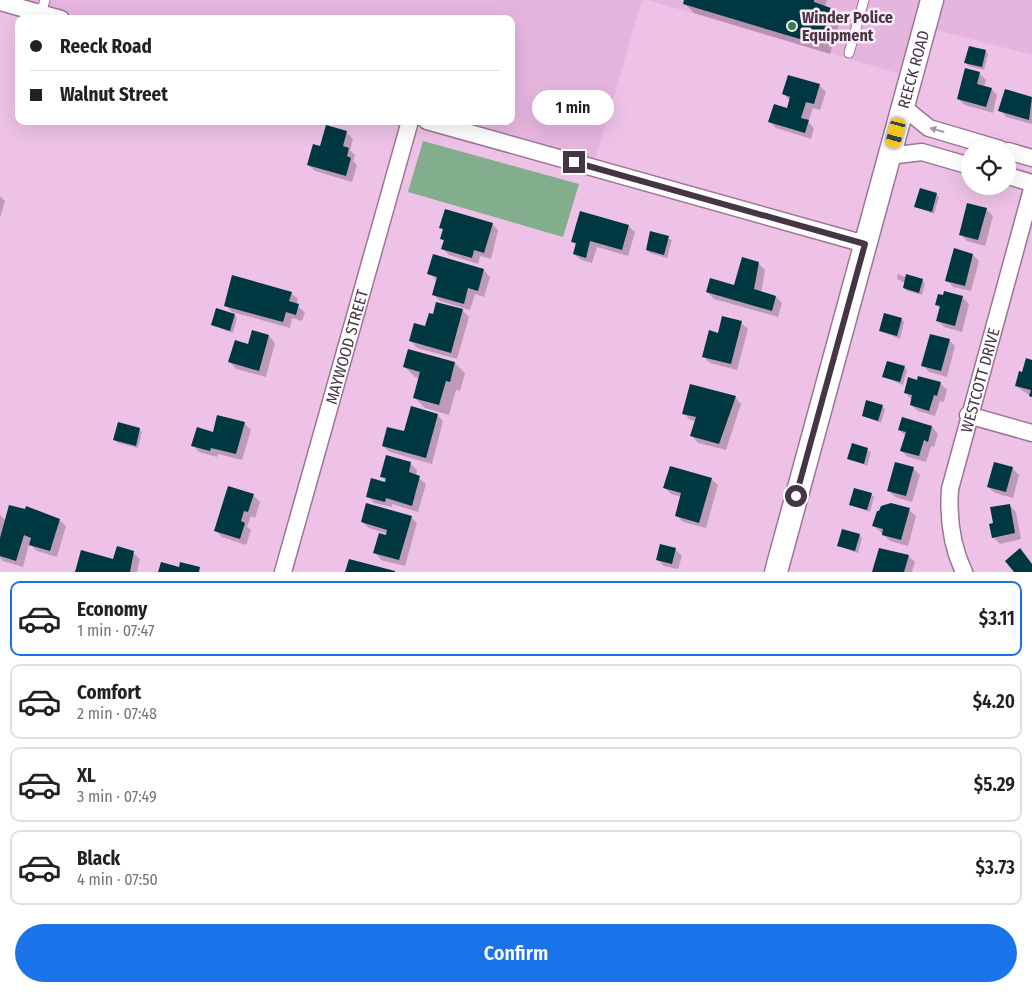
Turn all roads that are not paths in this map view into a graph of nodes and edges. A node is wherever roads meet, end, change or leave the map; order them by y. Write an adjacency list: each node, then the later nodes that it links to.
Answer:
1 (864, 0): 6 (lane)
2 (932, 0): 7 (street, REECK ROAD)
3 (0, 2): 4 (street)
4 (43, 7): 5 (street)
5 (55, 15)
6 (849, 53)
7 (902, 108): 10 (street, one-way to 7); 12 (street, REECK ROAD)
8 (409, 125): 21 (street, MAYWOOD STREET)
9 (441, 125): 18 (street)
10 (969, 140)
11 (1016, 153): 13 (street)
12 (889, 156): 14 (street); 18 (street, REECK ROAD)
13 (1032, 158)
14 (961, 163)
15 (1016, 178): 16 (street)
16 (1032, 183)
17 (1032, 188): 19 (street, WESTCOTT DRIVE)
18 (865, 244): 22 (street, REECK ROAD)
19 (968, 416): 20 (street); 23 (street, WESTCOTT DRIVE)
20 (1032, 433)
21 (283, 572)
22 (776, 572)
23 (964, 572)

